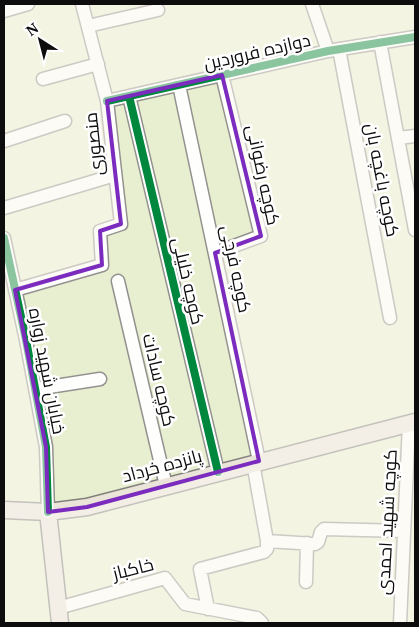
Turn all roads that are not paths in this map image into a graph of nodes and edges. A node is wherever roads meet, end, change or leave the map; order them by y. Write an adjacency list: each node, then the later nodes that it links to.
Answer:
1 (28, 4): 5 (street)
2 (82, 4): 6 (street, منصوری)
3 (312, 4): 9 (street, کوچه باغچه بان)
4 (158, 10): 6 (street)
5 (4, 11)
6 (88, 26): 10 (street, منصوری)
7 (415, 37): 8 (street, دوازده فروردین)
8 (380, 42): 9 (street, دوازده فروردین); 18 (street)
9 (333, 50): 11 (street, دوازده فروردین); 27 (street, کوچه باغچه بان)
10 (98, 64): 12 (street); 15 (street, منصوری)
11 (222, 75): 13 (street, دوازده فروردین); 24 (street, کوچه رضوانی)
12 (44, 79)
13 (179, 85): 14 (street, دوازده فروردین); 24 (street, کوچه فرجی)
14 (129, 96): 15 (street, دوازده فروردین); 32 (street, کوچه خلیلی)
15 (107, 101): 20 (street, منصوری)
16 (65, 121): 19 (street)
17 (415, 136): 18 (street)
18 (398, 138): 22 (street)
19 (4, 141)
20 (115, 175): 21 (street); 26 (street, منصوری)
21 (4, 208)
22 (415, 230)
23 (4, 238): 26 (street, خیابان شهید زواره)
24 (215, 252): 31 (street, کوچه فرجی)
25 (118, 282): 33 (street, کوچه سادات)
26 (15, 290): 29 (street, خیابان شهید زواره)
27 (390, 318)
28 (100, 379): 29 (street)
29 (36, 389): 35 (street, خیابان شهید زواره)
30 (412, 422): 31 (main road, پانزده خرداد); 36 (street, کوچه شهید احمدی)
31 (256, 462): 32 (main road, پانزده خرداد); 38 (street, کوچه فرجی)
32 (218, 472): 33 (main road, پانزده خرداد)
33 (166, 486): 35 (main road, پانزده خرداد)
34 (4, 510): 35 (main road, پانزده خرداد)
35 (48, 512): 41 (main road)
36 (404, 531): 37 (street); 43 (street, کوچه شهید احمدی)
37 (307, 543): 38 (street); 39 (street)
38 (267, 545): 40 (street)
39 (306, 582)
40 (208, 609): 41 (street, خاکباز); 42 (street, خاکباز)
41 (59, 615)
42 (262, 623)
43 (400, 623)

